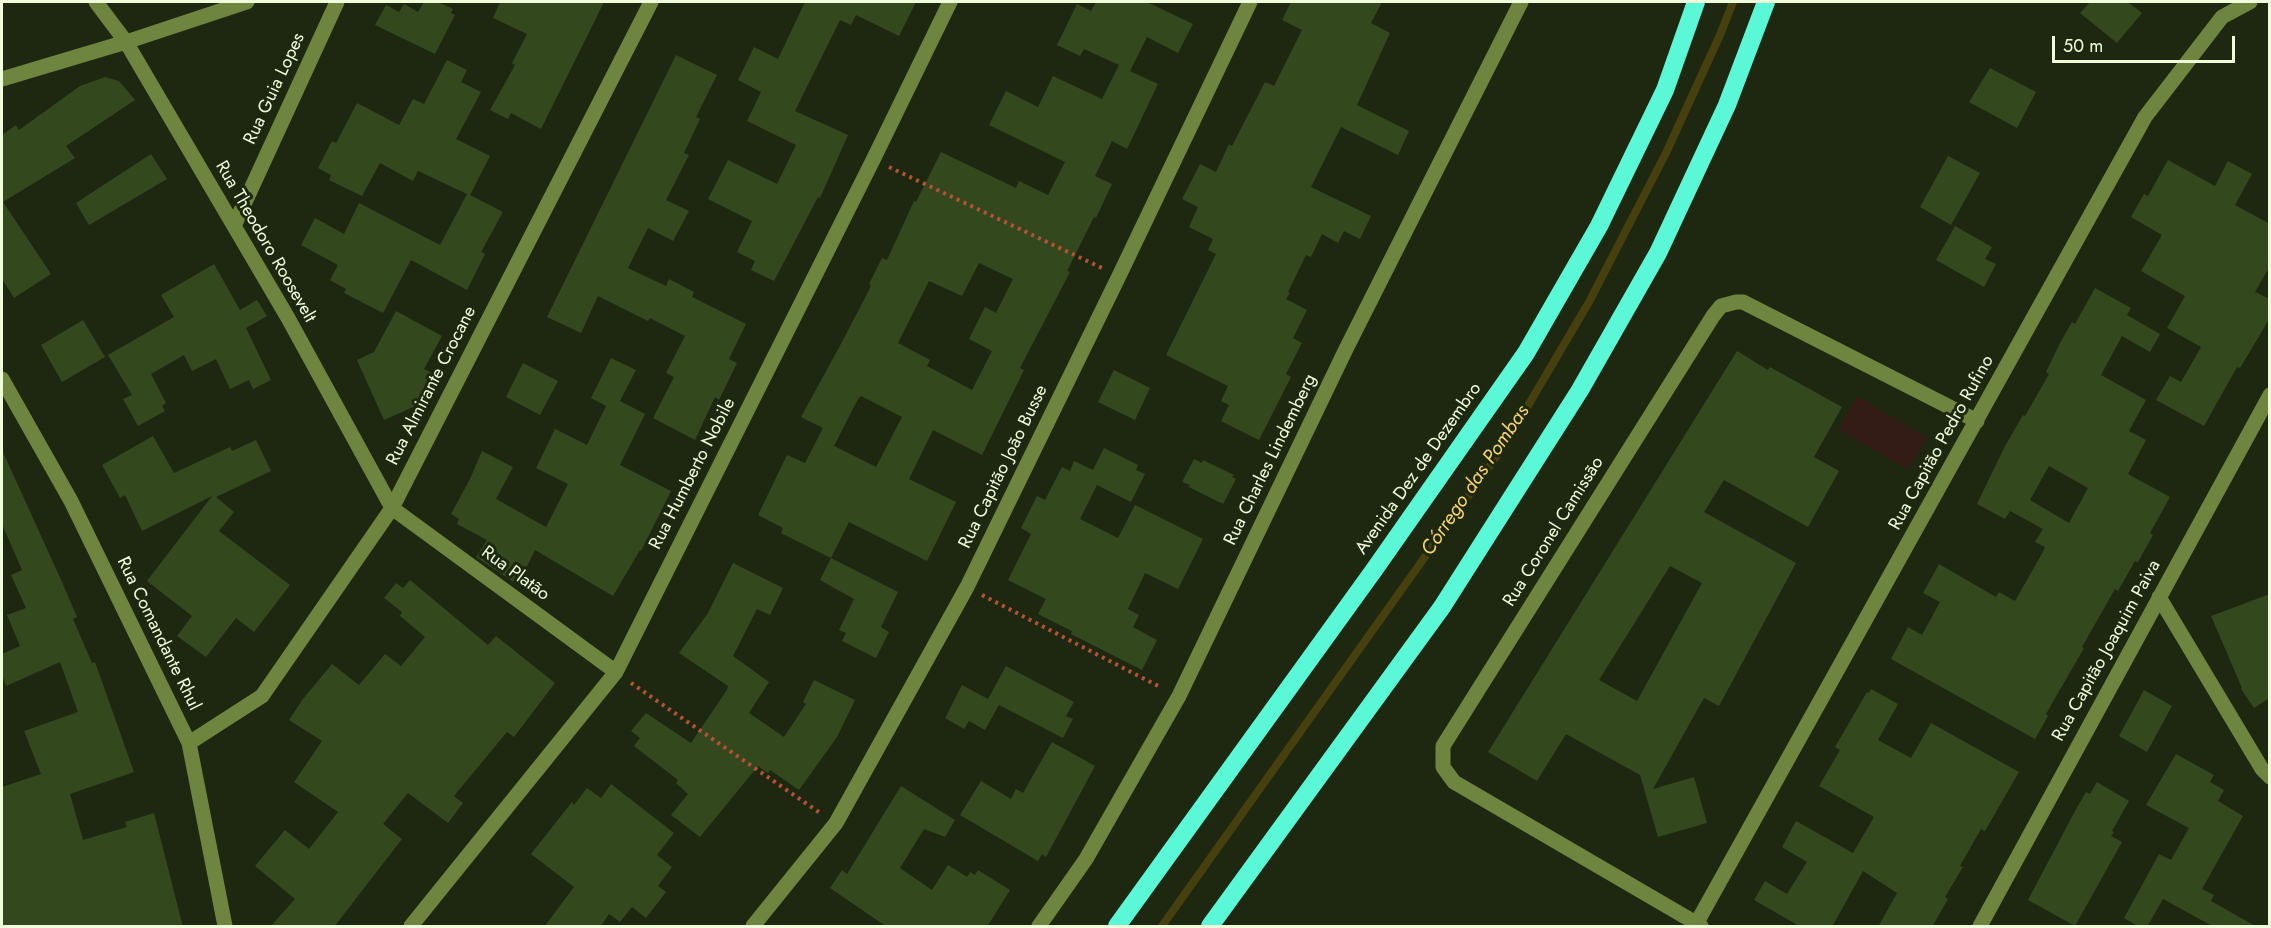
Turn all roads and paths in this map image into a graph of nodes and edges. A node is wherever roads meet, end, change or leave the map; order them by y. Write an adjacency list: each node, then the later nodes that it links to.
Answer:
1 (96, 2): 11 (street, Rua Theodoro Roosevelt)
2 (247, 2): 11 (street)
3 (338, 2): 14 (street, Rua Guia Lopes)
4 (651, 2): 19 (street, Rua Almirante Crocane)
5 (950, 2): 13 (street, Rua Humberto Nobile)
6 (1250, 2): 15 (street, Rua Capitão João Busse)
7 (1521, 2): 23 (street, Rua Charles Lindemberg)
8 (1696, 2): 32 (highway, Avenida Dez de Dezembro)
9 (1766, 2): 33 (highway)
10 (2250, 2): 18 (street, Rua Capitão Pedro Rufino)
11 (126, 42): 12 (street); 14 (street, Rua Theodoro Roosevelt)
12 (2, 79)
13 (873, 160): 15 (path); 22 (street, Rua Humberto Nobile)
14 (234, 226): 19 (street, Rua Theodoro Roosevelt)
15 (1119, 276): 20 (street, Rua Capitão João Busse)
16 (2, 379): 24 (street, Rua Comandante Rhul)
17 (2270, 395): 21 (street, Rua Capitão Joaquim Paiva)
18 (1977, 420): 27 (street, Rua Capitão Pedro Rufino); 27 (street, Rua Coronel Camissão)
19 (392, 508): 22 (street, Rua Platão); 24 (street, Rua Almirante Crocane)
20 (967, 587): 23 (path); 26 (street, Rua Capitão João Busse)
21 (2159, 597): 25 (street); 34 (street, Rua Capitão Joaquim Paiva)
22 (616, 672): 26 (path); 29 (street, Rua Humberto Nobile)
23 (1179, 696): 31 (street, Rua Charles Lindemberg)
24 (189, 743): 28 (street, Rua Comandante Rhul)
25 (2270, 777)
26 (836, 823): 30 (street, Rua Capitão João Busse)
27 (1697, 926)
28 (225, 927)
29 (411, 927)
30 (753, 927)
31 (1039, 927)
32 (1117, 927)
33 (1210, 927)
34 (1980, 927)

